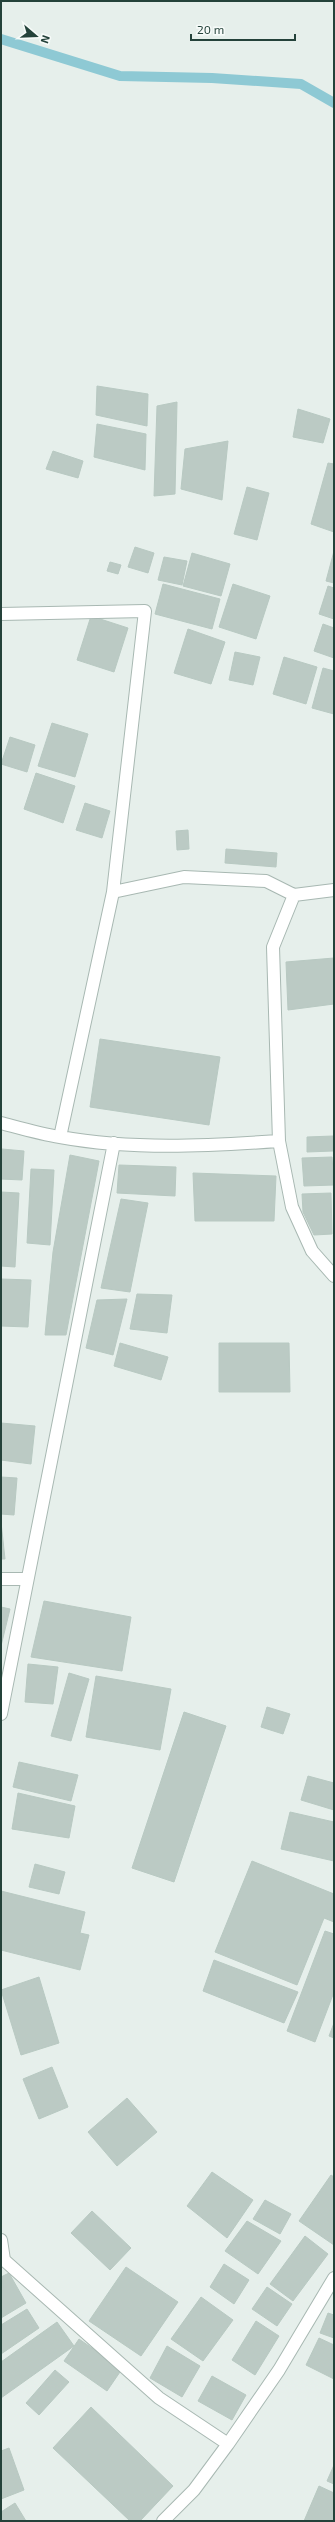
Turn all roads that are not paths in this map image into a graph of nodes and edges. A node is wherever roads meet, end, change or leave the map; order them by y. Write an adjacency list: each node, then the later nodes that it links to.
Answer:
1 (1, 614): 3 (street)
2 (334, 890): 4 (street)
3 (113, 892): 4 (street); 6 (street)
4 (294, 895): 7 (street)
5 (1, 1123): 6 (street)
6 (60, 1137): 8 (street)
7 (279, 1141): 8 (street); 9 (street)
8 (114, 1143): 11 (street)
9 (334, 1276)
10 (1, 1578): 11 (street)
11 (26, 1579): 12 (street)
12 (1, 1714)
13 (1, 2240): 15 (street)
14 (332, 2284): 15 (street)
15 (228, 2444): 16 (street)
16 (164, 2521)

